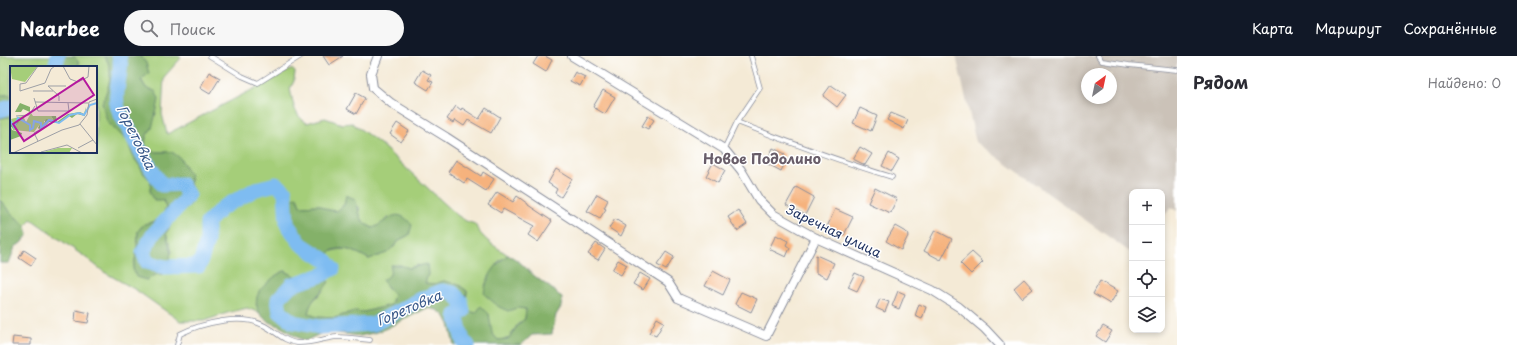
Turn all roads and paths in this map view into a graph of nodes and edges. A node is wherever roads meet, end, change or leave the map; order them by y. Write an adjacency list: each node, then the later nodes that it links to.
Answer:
1 (210, 56): 2 (lane)
2 (300, 56)
3 (378, 56): 11 (street)
4 (572, 56): 9 (street, Заречная улица)
5 (751, 56): 8 (lane)
6 (1098, 56): 7 (lane)
7 (1177, 70)
8 (737, 122): 9 (lane); 10 (lane)
9 (724, 148): 11 (street, Заречная улица)
10 (892, 177)
11 (816, 238): 14 (street, Заречная улица)
12 (370, 340): 13 (lane)
13 (177, 345)
14 (1000, 345)

